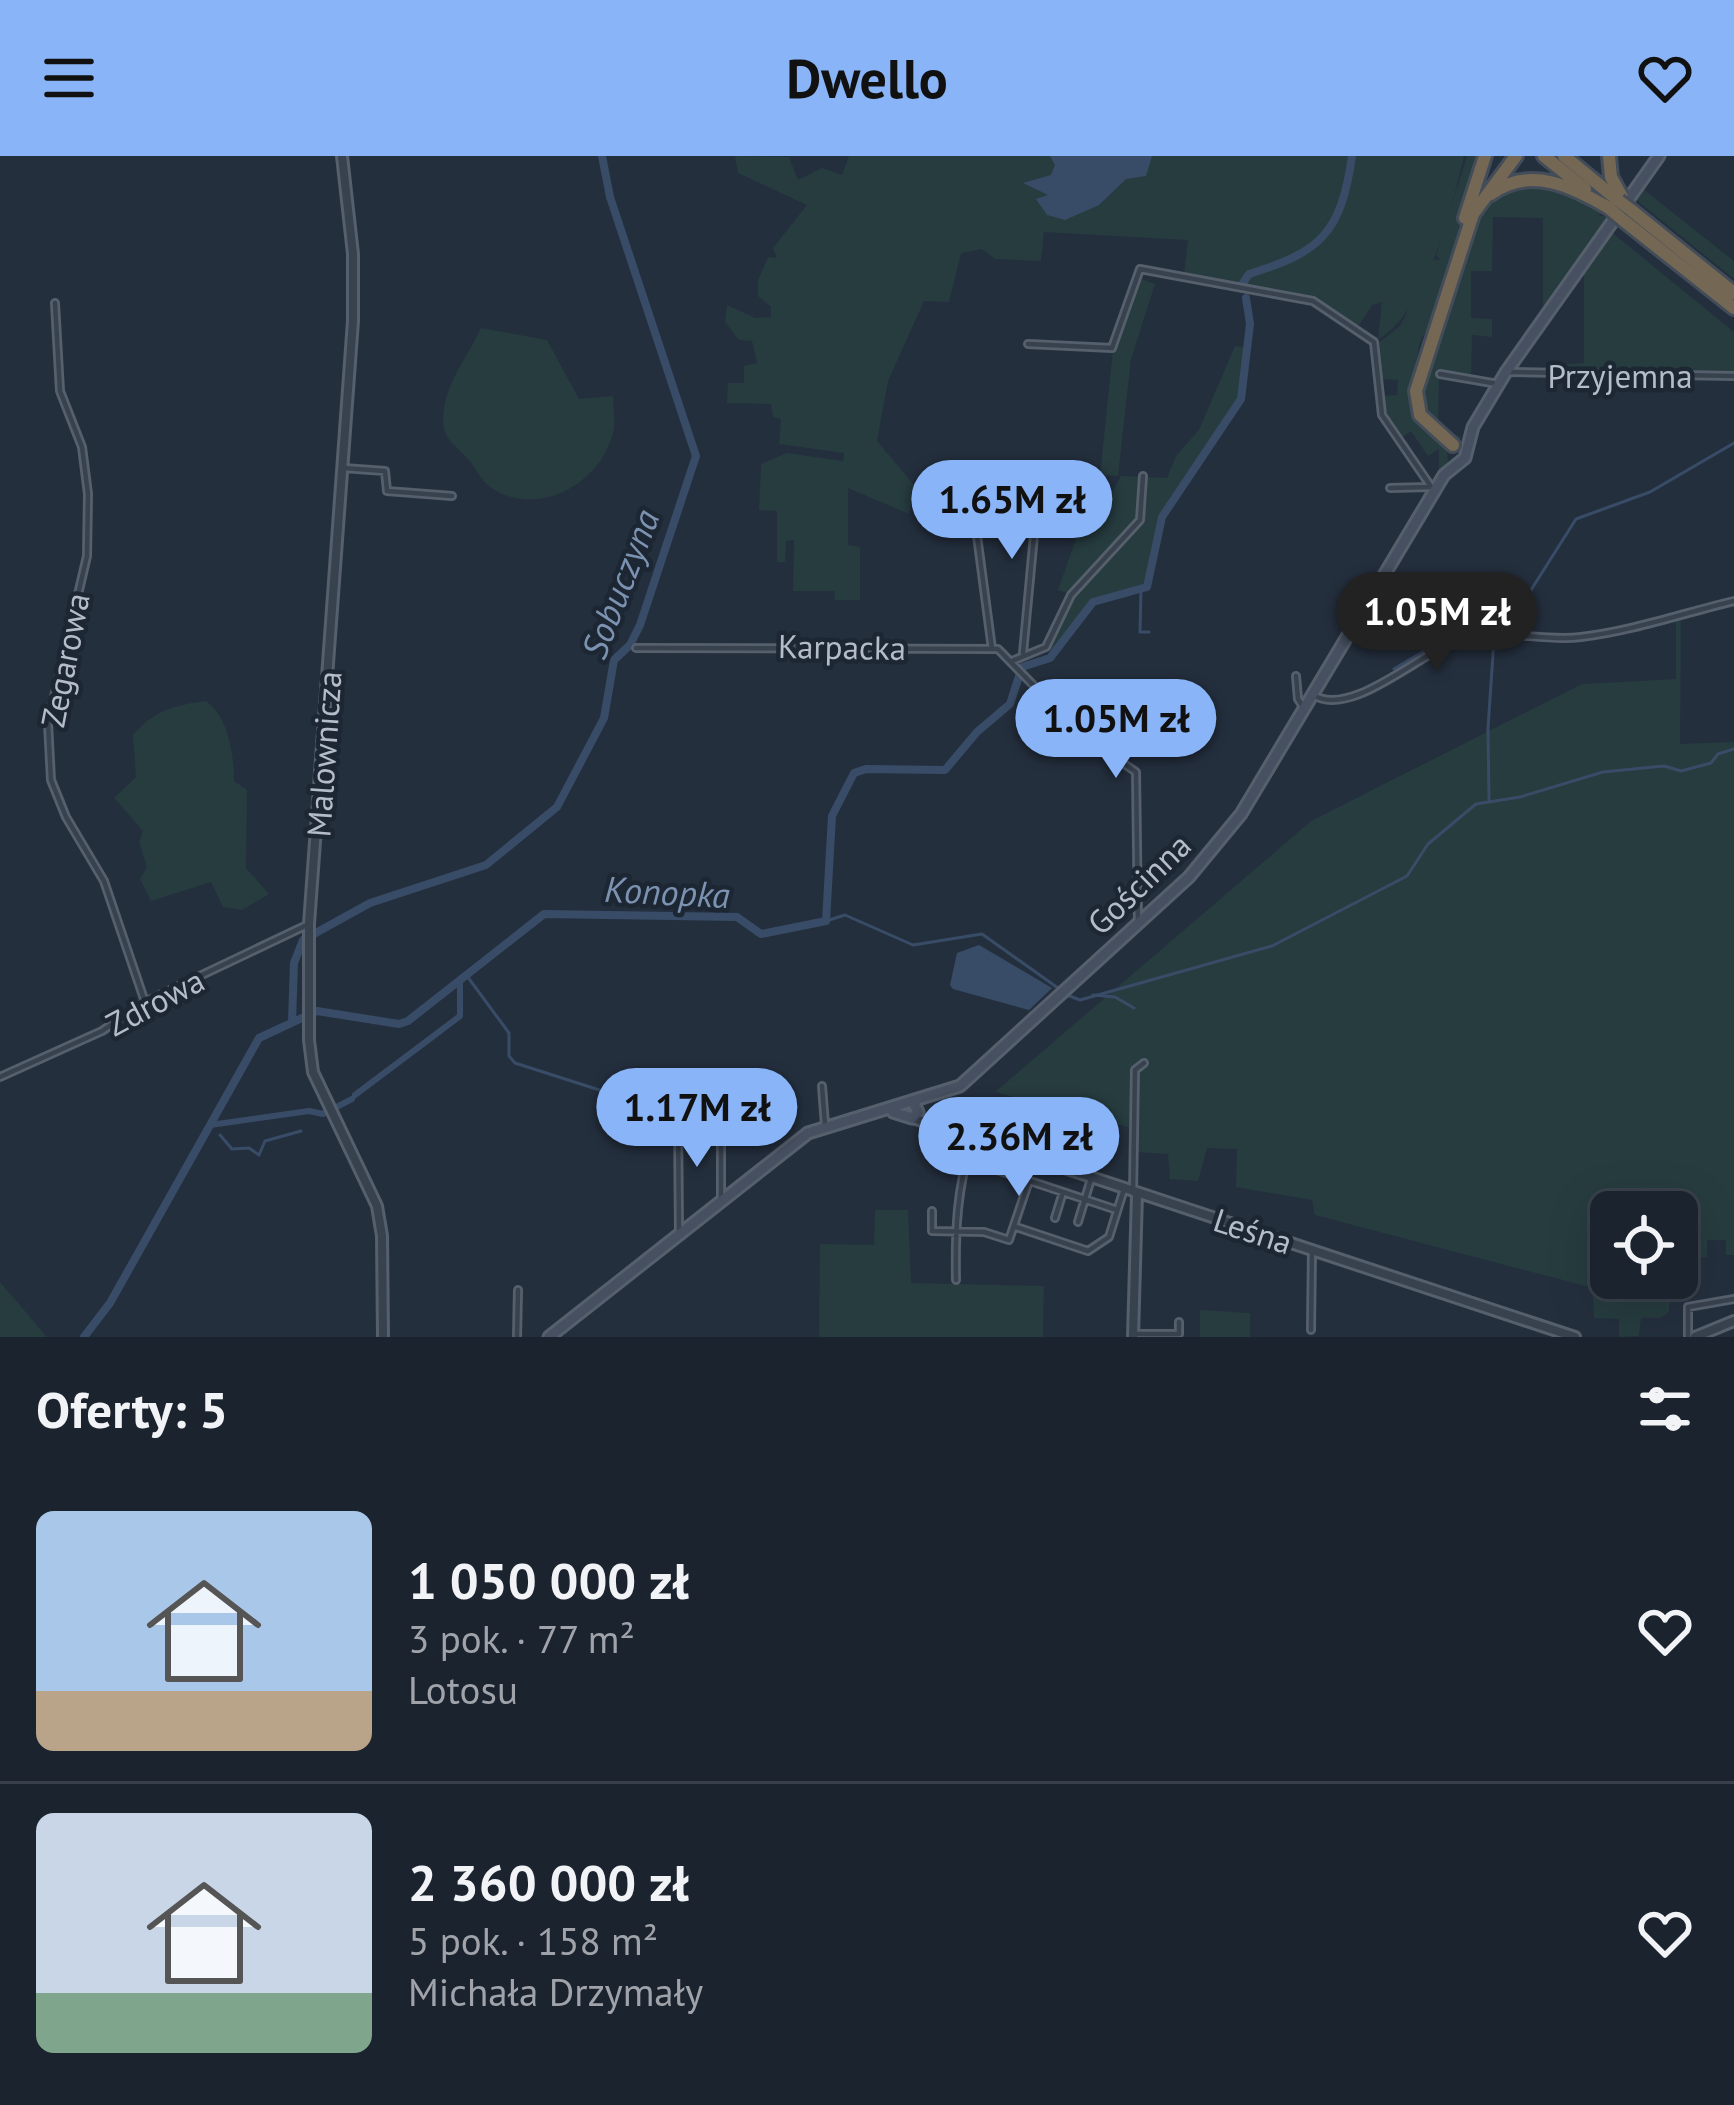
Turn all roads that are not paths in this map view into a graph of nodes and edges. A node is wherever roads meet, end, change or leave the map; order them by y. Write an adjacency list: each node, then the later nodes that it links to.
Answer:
1 (343, 156): 20 (street, Malownicza)
2 (1485, 156): 9 (highway)
3 (1512, 156): 9 (highway)
4 (1544, 156): 8 (highway)
5 (1564, 156): 8 (highway)
6 (1609, 156): 8 (highway)
7 (1659, 156): 8 (main road, Gościnna)
8 (1622, 207): 9 (highway); 10 (highway); 12 (highway); 14 (main road, Gościnna)
9 (1467, 224): 18 (highway)
10 (1734, 293)
11 (55, 303): 36 (street, Zegarowa)
12 (1734, 308)
13 (1028, 344): 24 (street)
14 (1506, 372): 16 (street, Przyjemna); 17 (main road, Gościnna)
15 (1440, 374): 17 (street)
16 (1734, 376)
17 (1498, 384): 18 (main road, Gościnna)
18 (1456, 450): 24 (main road, Gościnna)
19 (995, 467): 29 (street)
20 (343, 468): 25 (street); 35 (street, Malownicza)
21 (1143, 476): 29 (street)
22 (992, 482): 28 (street)
23 (1390, 488): 24 (street)
24 (1432, 489): 32 (main road, Gościnna)
25 (452, 496)
26 (1734, 601): 32 (street)
27 (636, 648): 28 (street, Karpacka)
28 (992, 649): 30 (street)
29 (1023, 656): 30 (street)
30 (1017, 667): 34 (street)
31 (1296, 676): 33 (street)
32 (1312, 694): 33 (main road, Gościnna)
33 (1304, 708): 34 (main road, Gościnna)
34 (1138, 923): 41 (main road, Gościnna)
35 (309, 932): 36 (street, Zdrowa); 69 (street, Malownicza)
36 (145, 1002): 38 (street, Zdrowa)
37 (1144, 1063): 50 (street)
38 (0, 1077)
39 (822, 1086): 43 (street)
40 (721, 1093): 52 (street)
41 (911, 1110): 43 (main road, Gościnna); 44 (street, Leśna)
42 (677, 1117): 59 (street)
43 (825, 1125): 52 (main road)
44 (972, 1140): 46 (street); 47 (street, Leśna)
45 (934, 1149): 46 (street)
46 (966, 1159): 48 (street); 58 (street)
47 (1091, 1179): 50 (street, Leśna); 51 (street)
48 (1029, 1181): 49 (street); 57 (street)
49 (1063, 1192): 51 (street); 55 (street)
50 (1131, 1192): 53 (street); 60 (street, Leśna); 68 (street)
51 (1085, 1200): 53 (street); 56 (street)
52 (721, 1202): 59 (main road)
53 (1118, 1210): 57 (street)
54 (932, 1211): 58 (street)
55 (1055, 1218)
56 (1078, 1222)
57 (1014, 1227): 58 (street)
58 (953, 1232): 61 (street)
59 (679, 1233): 71 (main road)
60 (1312, 1251): 66 (street); 72 (street, Leśna)
61 (956, 1280)
62 (518, 1291): 70 (street)
63 (1734, 1299): 73 (street)
64 (1734, 1321): 73 (street)
65 (1179, 1322): 67 (street)
66 (1311, 1330)
67 (1179, 1334): 68 (street)
68 (1133, 1336)
69 (383, 1337)
70 (517, 1337)
71 (549, 1337)
72 (1575, 1337)
73 (1691, 1337)

